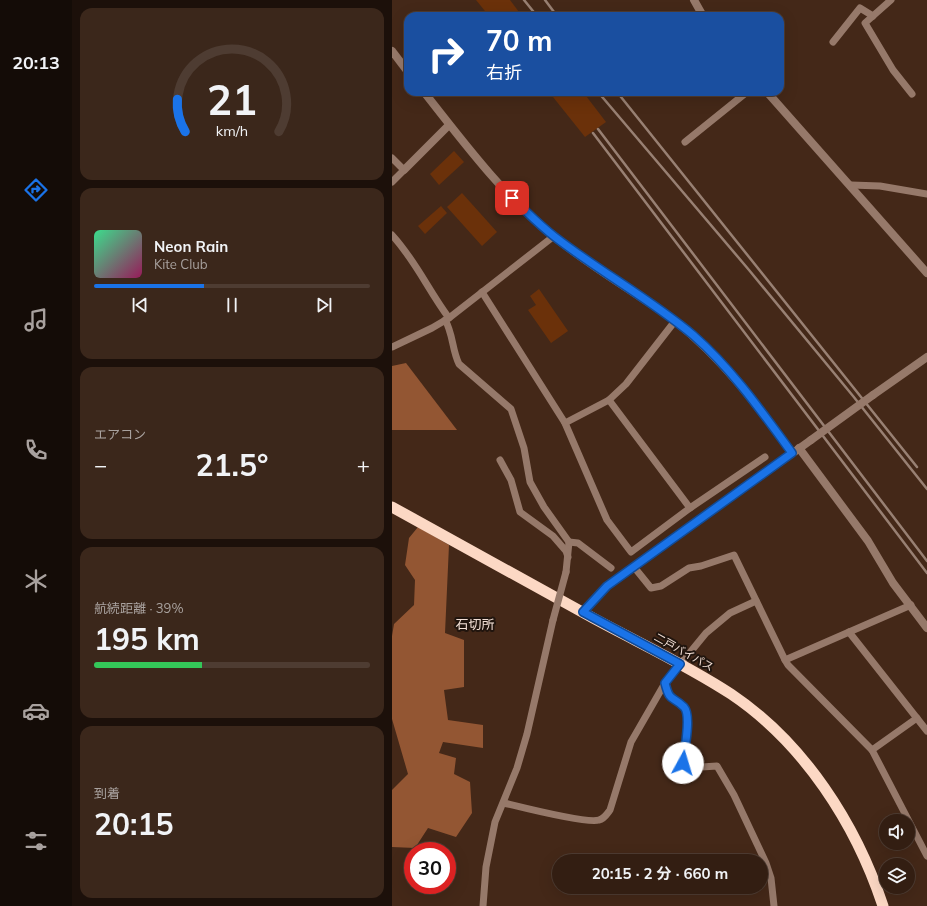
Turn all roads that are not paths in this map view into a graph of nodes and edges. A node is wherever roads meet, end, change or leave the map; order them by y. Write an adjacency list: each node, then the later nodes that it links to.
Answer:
1 (694, 0): 3 (street)
2 (891, 0): 4 (street)
3 (700, 12)
4 (873, 16): 5 (street); 8 (street)
5 (833, 42)
6 (392, 51): 7 (street)
7 (404, 67)
8 (912, 94)
9 (427, 96): 12 (street)
10 (741, 96): 13 (street)
11 (771, 96): 17 (street)
12 (449, 125): 15 (street); 20 (street)
13 (685, 142)
14 (392, 158): 15 (street)
15 (404, 170): 16 (street)
16 (392, 182)
17 (851, 185): 18 (street); 21 (street)
18 (927, 194)
19 (392, 235): 23 (street)
20 (554, 236): 22 (street); 24 (street)
21 (927, 273)
22 (482, 292): 23 (street); 28 (street)
23 (447, 319): 25 (street); 34 (street)
24 (675, 321): 27 (street); 29 (street)
25 (392, 347)
26 (927, 357): 29 (street, bridge)
27 (609, 400): 28 (street); 33 (street)
28 (565, 423): 33 (street)
29 (796, 451): 36 (street); 39 (street)
30 (765, 457): 33 (street)
31 (500, 460): 35 (street)
32 (392, 507): 40 (highway, 二戸バイパス)
33 (690, 508)
34 (569, 542): 35 (street); 37 (street)
35 (568, 557): 49 (street, bridge)
36 (634, 567): 38 (street); 40 (street)
37 (611, 568)
38 (756, 601): 43 (street); 44 (street)
39 (911, 605): 41 (street); 42 (street)
40 (583, 612): 44 (highway, 二戸バイパス)
41 (927, 628)
42 (849, 632): 43 (street); 46 (street)
43 (785, 660): 48 (street)
44 (680, 664): 45 (street); 53 (highway, 二戸バイパス)
45 (665, 683): 49 (street); 52 (street)
46 (917, 718): 47 (street); 48 (street)
47 (927, 731)
48 (872, 750): 50 (street)
49 (504, 803): 51 (street)
50 (927, 856)
51 (482, 906)
52 (774, 906)
53 (883, 906)

